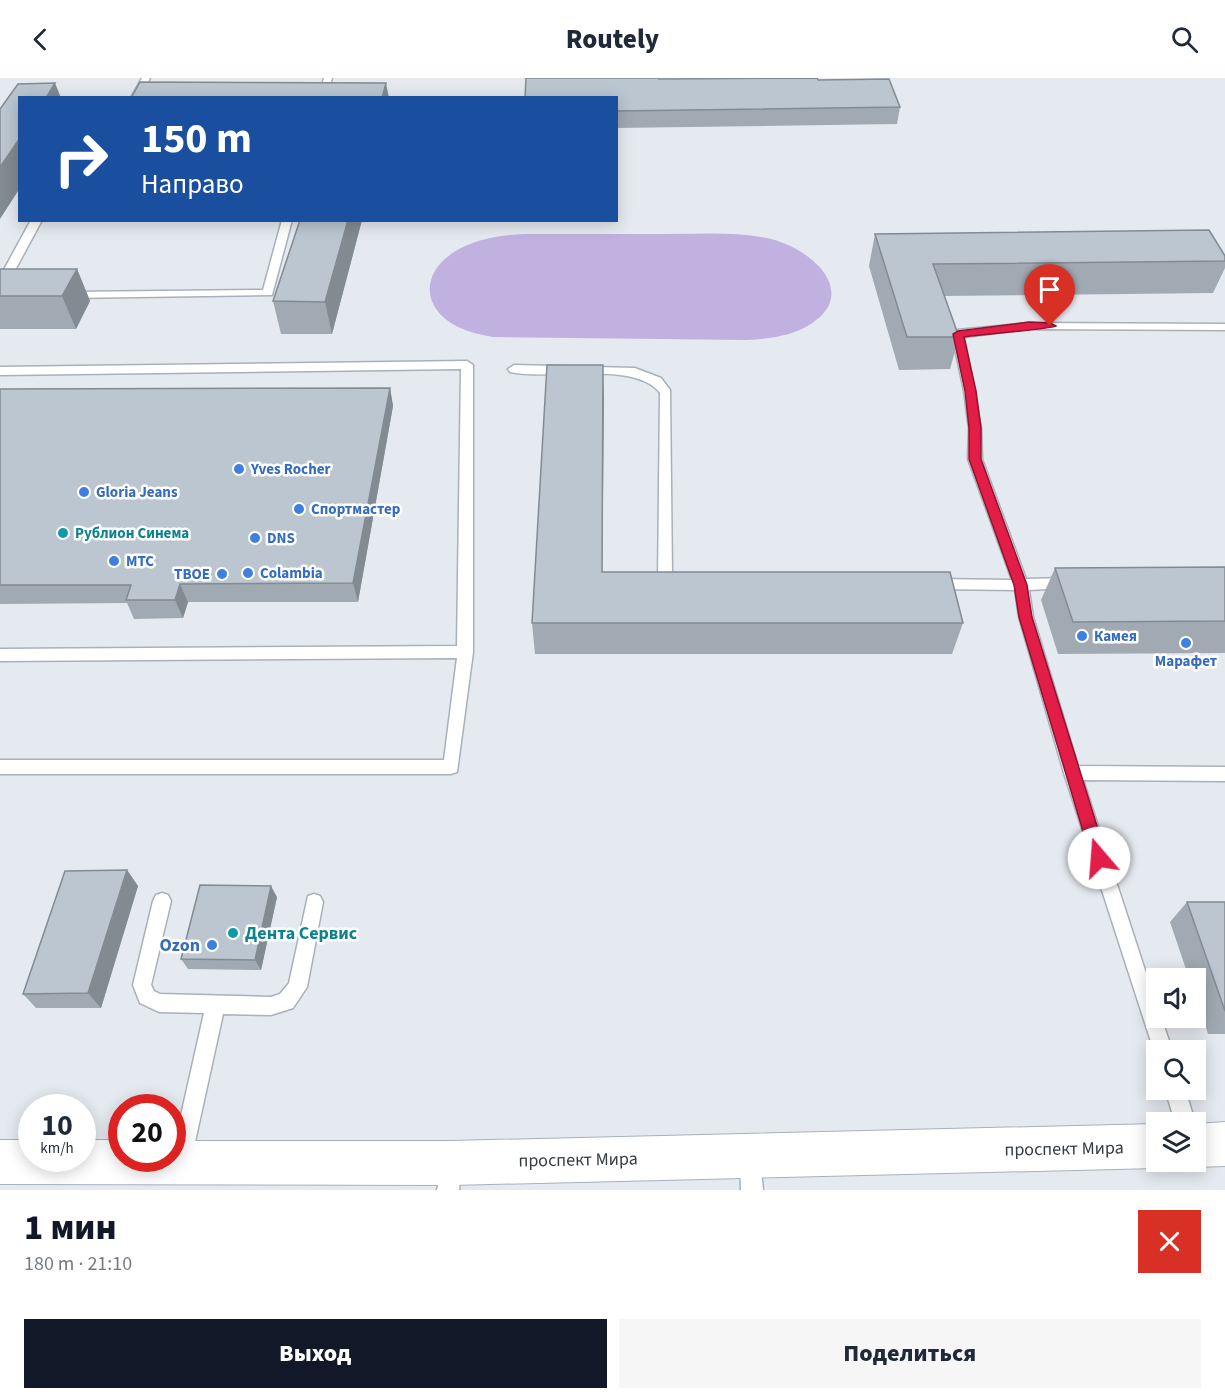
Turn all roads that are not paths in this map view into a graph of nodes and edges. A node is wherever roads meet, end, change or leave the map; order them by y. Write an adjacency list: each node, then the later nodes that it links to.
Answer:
1 (146, 78): 3 (lane)
2 (328, 78): 4 (lane)
3 (136, 96)
4 (315, 96)
5 (37, 222): 7 (lane)
6 (286, 222): 8 (lane)
7 (0, 287)
8 (58, 295)
9 (1225, 327): 15 (lane)
10 (514, 369): 12 (lane)
11 (0, 370): 16 (lane)
12 (689, 582)
13 (1077, 583): 15 (lane)
14 (914, 584): 15 (lane)
15 (1021, 585): 19 (lane)
16 (465, 652): 17 (lane); 18 (lane)
17 (0, 655)
18 (0, 767)
19 (1072, 773): 20 (lane); 24 (lane)
20 (1225, 774)
21 (162, 901): 23 (lane)
22 (314, 902): 23 (lane)
23 (216, 1004): 25 (lane)
24 (1159, 1040)
25 (186, 1136)
26 (1225, 1144): 27 (street)
27 (1206, 1145)
28 (1146, 1147): 32 (street, проспект Мира)
29 (0, 1162): 30 (street, проспект Мира)
30 (108, 1162)
31 (186, 1162): 33 (street, проспект Мира)
32 (751, 1173): 33 (street, проспект Мира)
33 (449, 1176)

